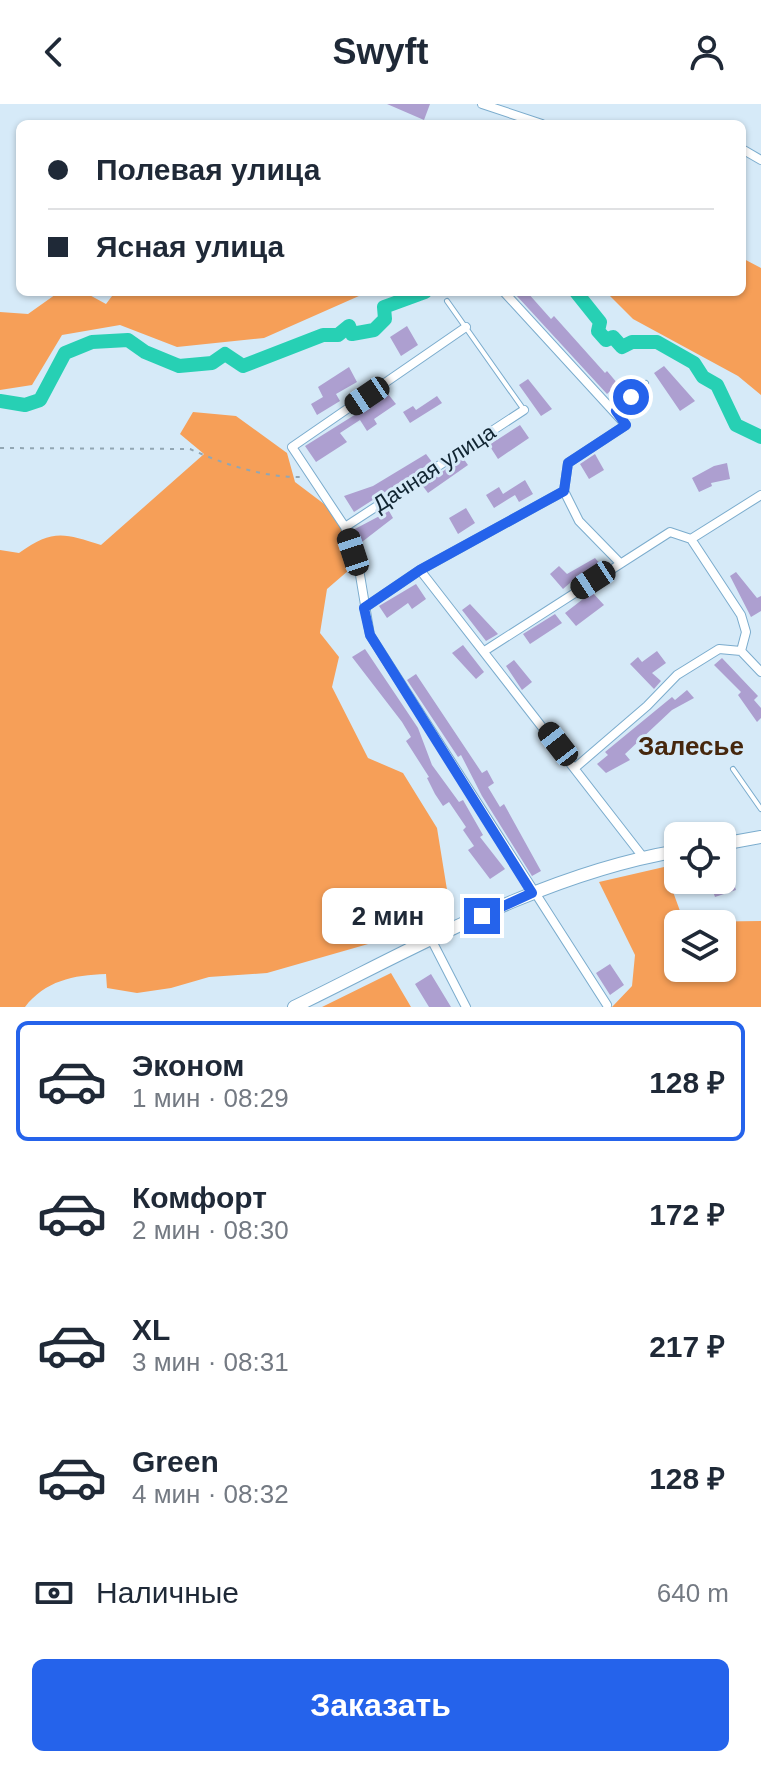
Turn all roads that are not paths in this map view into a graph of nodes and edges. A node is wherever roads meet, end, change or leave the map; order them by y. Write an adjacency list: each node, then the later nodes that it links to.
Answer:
1 (482, 104): 2 (street)
2 (530, 120)
3 (508, 296): 8 (street)
4 (447, 301): 5 (lane)
5 (466, 327): 7 (lane); 11 (street)
6 (646, 383): 8 (lane)
7 (524, 410): 11 (street, Дачная улица)
8 (616, 411): 9 (street)
9 (564, 491): 13 (street); 14 (street)
10 (761, 495): 12 (street)
11 (345, 527): 15 (street)
12 (691, 539): 13 (street); 17 (street)
13 (620, 563): 16 (street)
14 (420, 570): 15 (street); 16 (street)
15 (364, 608): 26 (street)
16 (486, 650): 19 (street)
17 (741, 651): 18 (street); 19 (street)
18 (761, 672)
19 (576, 767): 25 (street)
20 (733, 769): 21 (lane)
21 (761, 809)
22 (761, 837): 23 (main road)
23 (736, 841)
24 (664, 853): 25 (main road)
25 (643, 857): 26 (main road)
26 (532, 893): 27 (main road); 28 (street)
27 (431, 939): 29 (main road); 30 (street)
28 (607, 1005)
29 (294, 1007)
30 (466, 1007)

